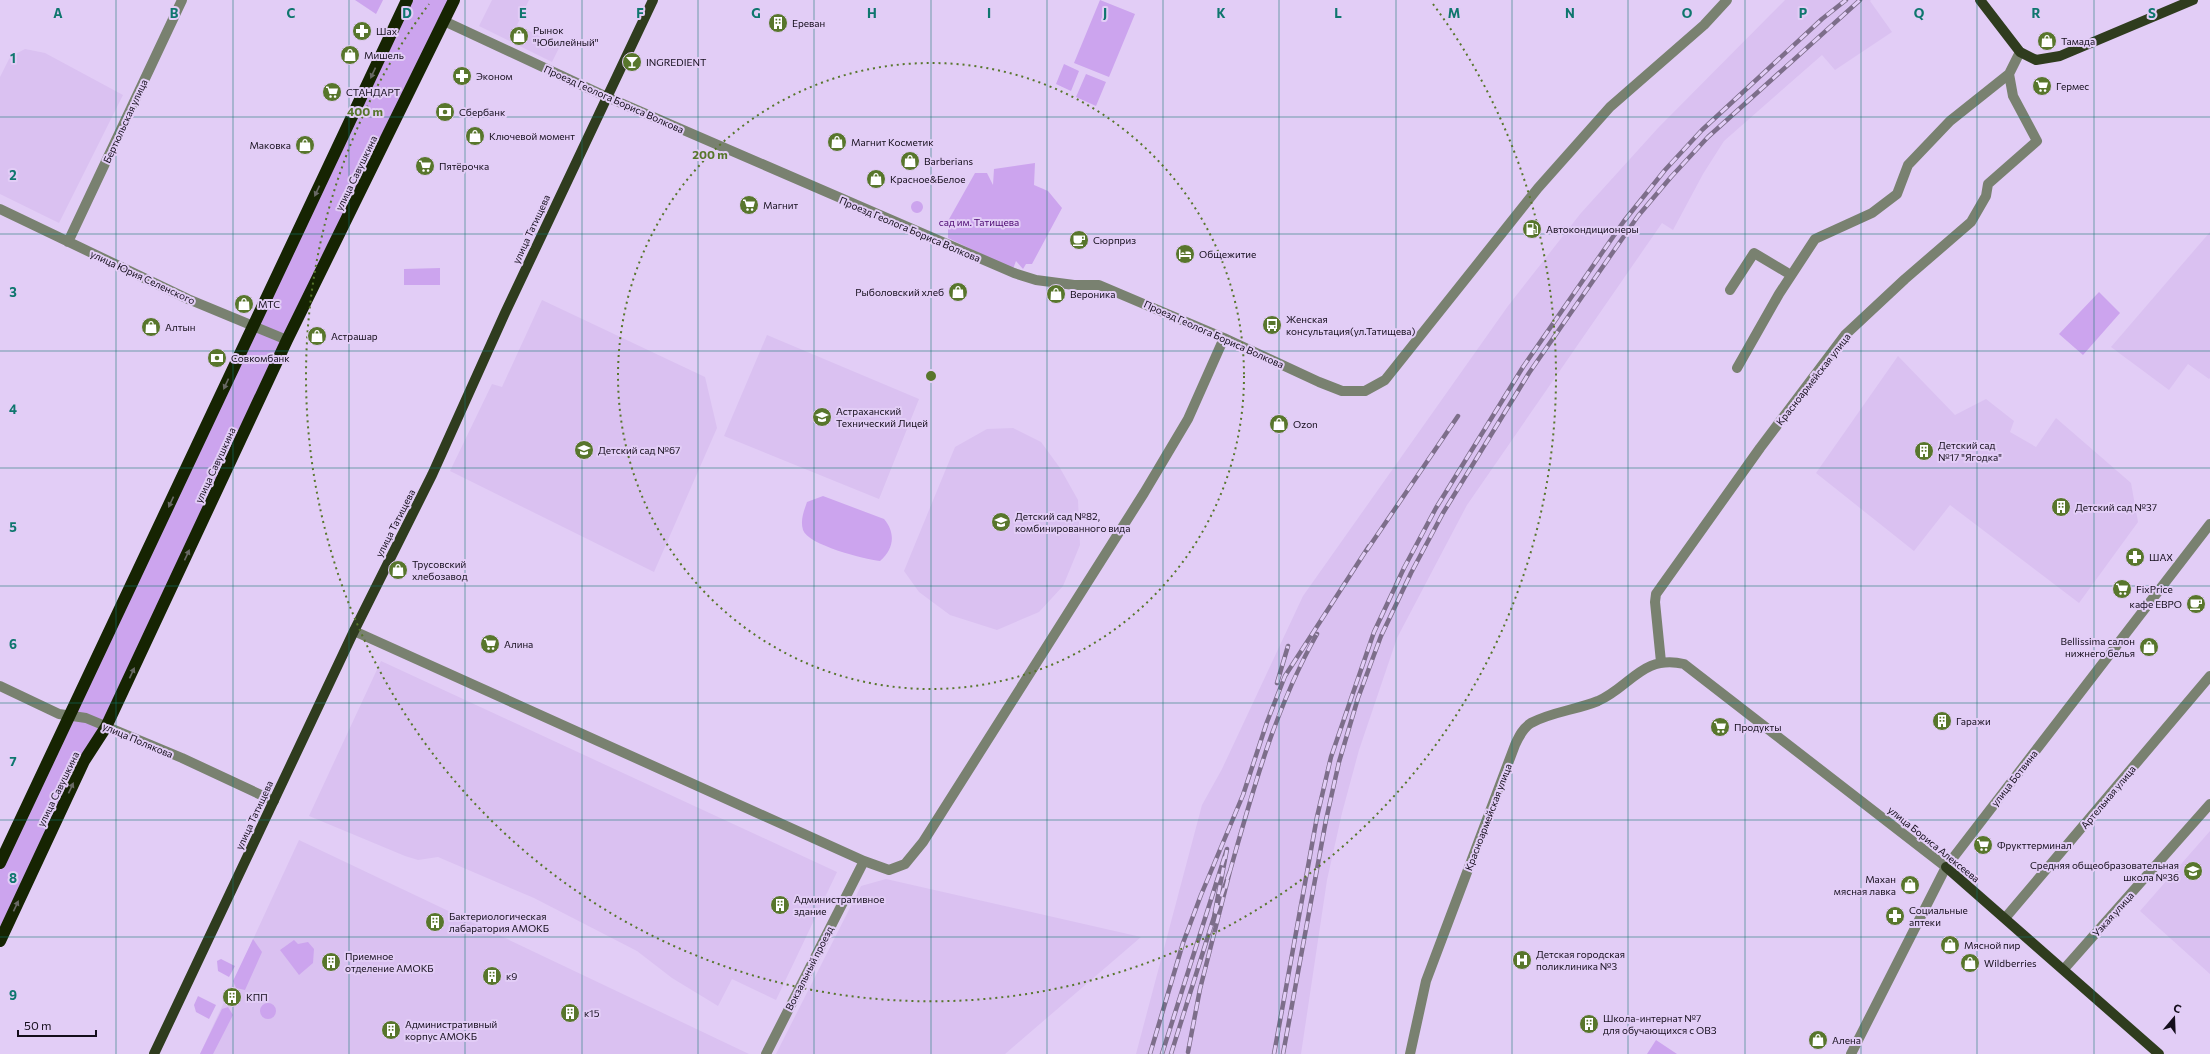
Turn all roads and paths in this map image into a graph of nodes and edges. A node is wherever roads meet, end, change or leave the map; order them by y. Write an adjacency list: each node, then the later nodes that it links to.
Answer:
1 (182, 0): 13 (street, Бертюльская улица)
2 (407, 0): 16 (highway, улица Савушкина, one-way to 16)
3 (454, 0): 8 (highway, улица Савушкина)
4 (653, 0): 11 (main road, улица Татищева)
5 (1728, 0): 17 (street, Проезд Геолога Бориса Волкова)
6 (1980, 0): 9 (main road)
7 (2193, 0): 9 (main road)
8 (444, 21): 11 (street, Проезд Геолога Бориса Волкова); 18 (highway, улица Савушкина)
9 (2020, 52): 10 (street)
10 (2008, 74): 14 (street); 22 (street, Красноармейская улица)
11 (607, 97): 17 (street, Проезд Геолога Бориса Волкова); 21 (main road, улица Татищева)
12 (0, 209): 13 (street, улица Юрия Селенского)
13 (68, 242): 16 (street, улица Юрия Селенского)
14 (1791, 275): 15 (street); 19 (street)
15 (1730, 290)
16 (253, 326): 18 (street, улица Юрия Селенского); 26 (highway, улица Савушкина, one-way to 26)
17 (1224, 338): 30 (street)
18 (287, 340): 27 (highway, улица Савушкина, one-way to 18)
19 (1737, 368)
20 (2210, 524): 32 (street, улица Ботвина)
21 (354, 631): 28 (main road, улица Татищева); 30 (street)
22 (1661, 662): 23 (street, Красноармейская улица); 36 (street, Красноармейская улица)
23 (1684, 664): 32 (street, улица Бориса Алексеева)
24 (2210, 676): 33 (street, Артельная улица)
25 (0, 686): 26 (street, улица Полякова)
26 (71, 714): 27 (street, улица Полякова); 31 (highway, улица Савушкина)
27 (106, 727): 28 (street, улица Полякова); 34 (highway, улица Савушкина, one-way to 27)
28 (274, 801): 37 (main road, улица Татищева)
29 (2210, 804): 35 (street, Узкая улица)
30 (864, 861): 38 (street, Вокзальный проезд)
31 (0, 864)
32 (1946, 867): 33 (main road, улица Бориса Алексеева); 39 (street, улица Ботвина)
33 (2006, 917): 35 (main road, улица Бориса Алексеева)
34 (0, 941)
35 (2064, 969): 40 (main road, улица Бориса Алексеева)
36 (1413, 1052)
37 (154, 1054)
38 (766, 1054)
39 (1851, 1054)
40 (2159, 1054)

